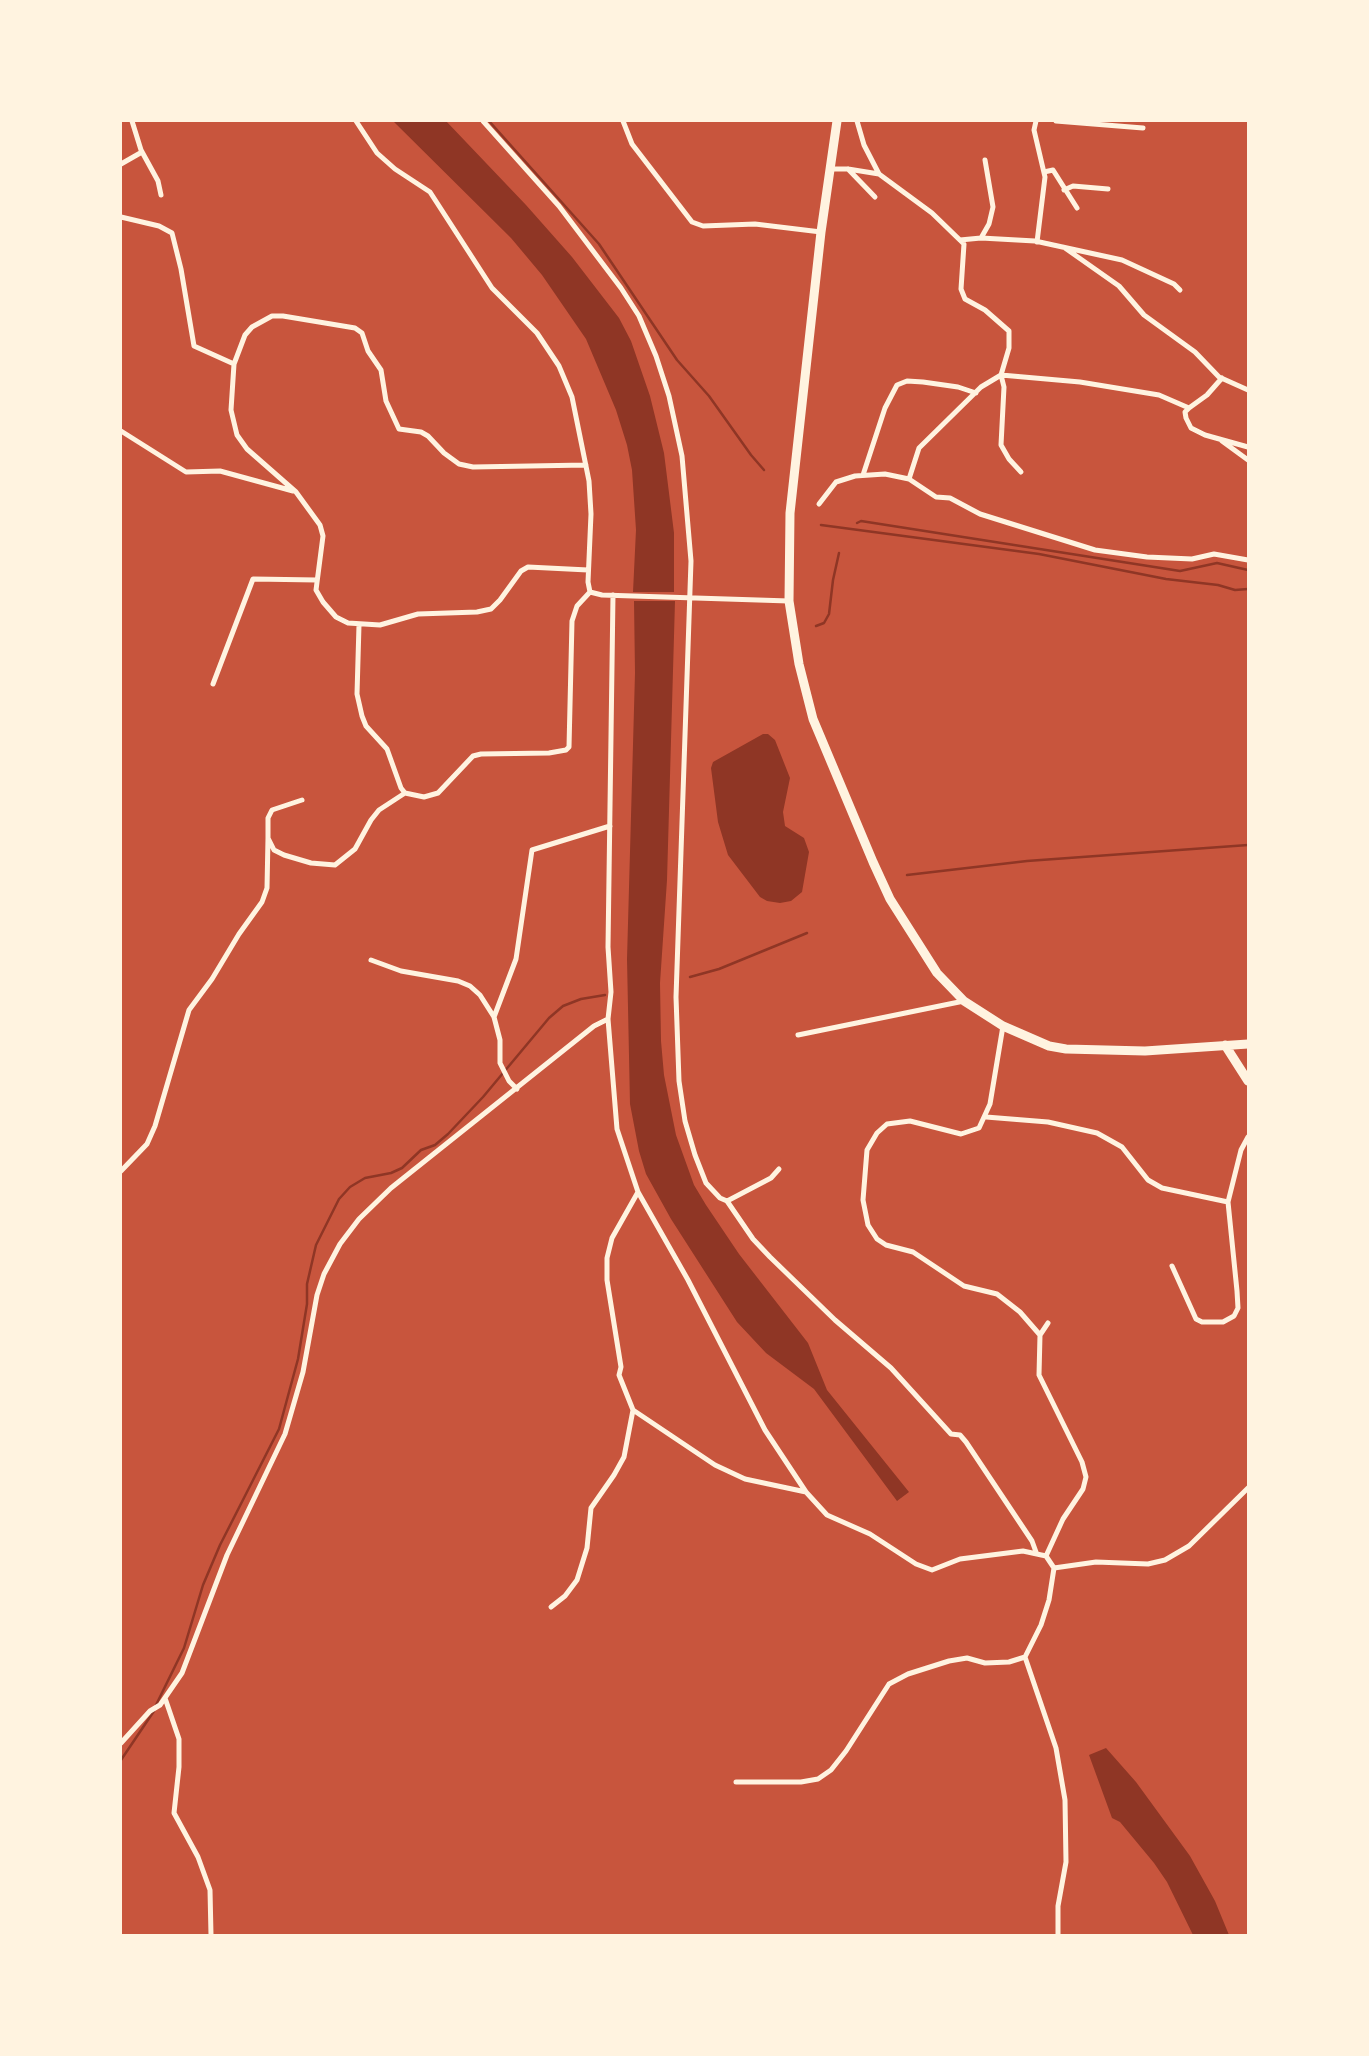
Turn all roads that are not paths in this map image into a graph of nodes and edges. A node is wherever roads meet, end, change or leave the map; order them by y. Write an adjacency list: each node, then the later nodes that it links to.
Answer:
1 (132, 121): 10 (street)
2 (356, 121): 39 (street)
3 (483, 121): 50 (street)
4 (623, 121): 23 (street)
5 (837, 121): 13 (main road)
6 (857, 121): 16 (street)
7 (1036, 121): 15 (street)
8 (1056, 121): 9 (street)
9 (1143, 128)
10 (142, 152): 12 (street); 19 (street)
11 (985, 160): 24 (street)
12 (121, 163)
13 (830, 169): 14 (street); 23 (main road)
14 (848, 169): 16 (street); 20 (street)
15 (1044, 172): 18 (street); 26 (street)
16 (879, 174): 25 (street)
17 (1108, 189): 18 (street)
18 (1063, 190): 21 (street)
19 (162, 194)
20 (875, 197)
21 (1077, 208)
22 (121, 216): 29 (street)
23 (821, 232): 51 (main road)
24 (981, 238): 25 (street); 26 (street)
25 (960, 240): 30 (street)
26 (1037, 242): 27 (street)
27 (1065, 248): 28 (street); 31 (street)
28 (1180, 290)
29 (234, 364): 39 (street); 43 (street)
30 (1001, 375): 33 (street); 34 (street); 40 (street)
31 (1222, 378): 32 (street); 34 (street)
32 (1248, 390)
33 (976, 393): 41 (street); 42 (street)
34 (1189, 408): 36 (street)
35 (121, 431): 43 (street)
36 (1220, 439): 37 (street); 38 (street)
37 (1248, 447)
38 (1248, 460)
39 (586, 465): 46 (street)
40 (1021, 472)
41 (863, 475): 42 (street); 44 (street)
42 (909, 479): 45 (street)
43 (296, 492): 47 (street)
44 (819, 504)
45 (1248, 560)
46 (588, 570): 48 (street); 52 (street)
47 (317, 580): 52 (street); 53 (street)
48 (590, 592): 49 (street); 54 (street)
49 (613, 595): 50 (street); 56 (street)
50 (687, 598): 51 (street); 73 (street)
51 (789, 601): 59 (main road)
52 (359, 625): 54 (street)
53 (213, 684)
54 (405, 793): 57 (street)
55 (302, 800): 57 (street)
56 (610, 826): 60 (street); 61 (street)
57 (268, 838): 71 (street)
58 (371, 960): 60 (street)
59 (964, 1001): 62 (main road); 63 (street)
60 (495, 1017): 67 (street)
61 (608, 1019): 67 (street); 72 (street)
62 (1003, 1026): 65 (main road); 68 (street)
63 (798, 1035)
64 (1248, 1044): 65 (main road)
65 (1225, 1045): 66 (main road)
66 (1248, 1081)
67 (517, 1089): 86 (street)
68 (986, 1117): 74 (street); 77 (street)
69 (1248, 1137): 74 (street)
70 (779, 1169): 73 (street)
71 (121, 1171)
72 (638, 1192): 78 (street); 80 (street)
73 (727, 1201): 81 (street)
74 (1228, 1202): 75 (street)
75 (1172, 1266)
76 (1048, 1323): 77 (street)
77 (1040, 1335): 82 (street)
78 (633, 1410): 80 (street); 84 (street)
79 (1248, 1488): 83 (street)
80 (806, 1492): 81 (street)
81 (1036, 1552): 82 (street)
82 (1046, 1556): 83 (street)
83 (1054, 1568): 85 (street)
84 (551, 1607)
85 (1025, 1657): 88 (street); 90 (street)
86 (165, 1698): 87 (street); 89 (street)
87 (121, 1743)
88 (736, 1782)
89 (211, 1935)
90 (1058, 1935)

